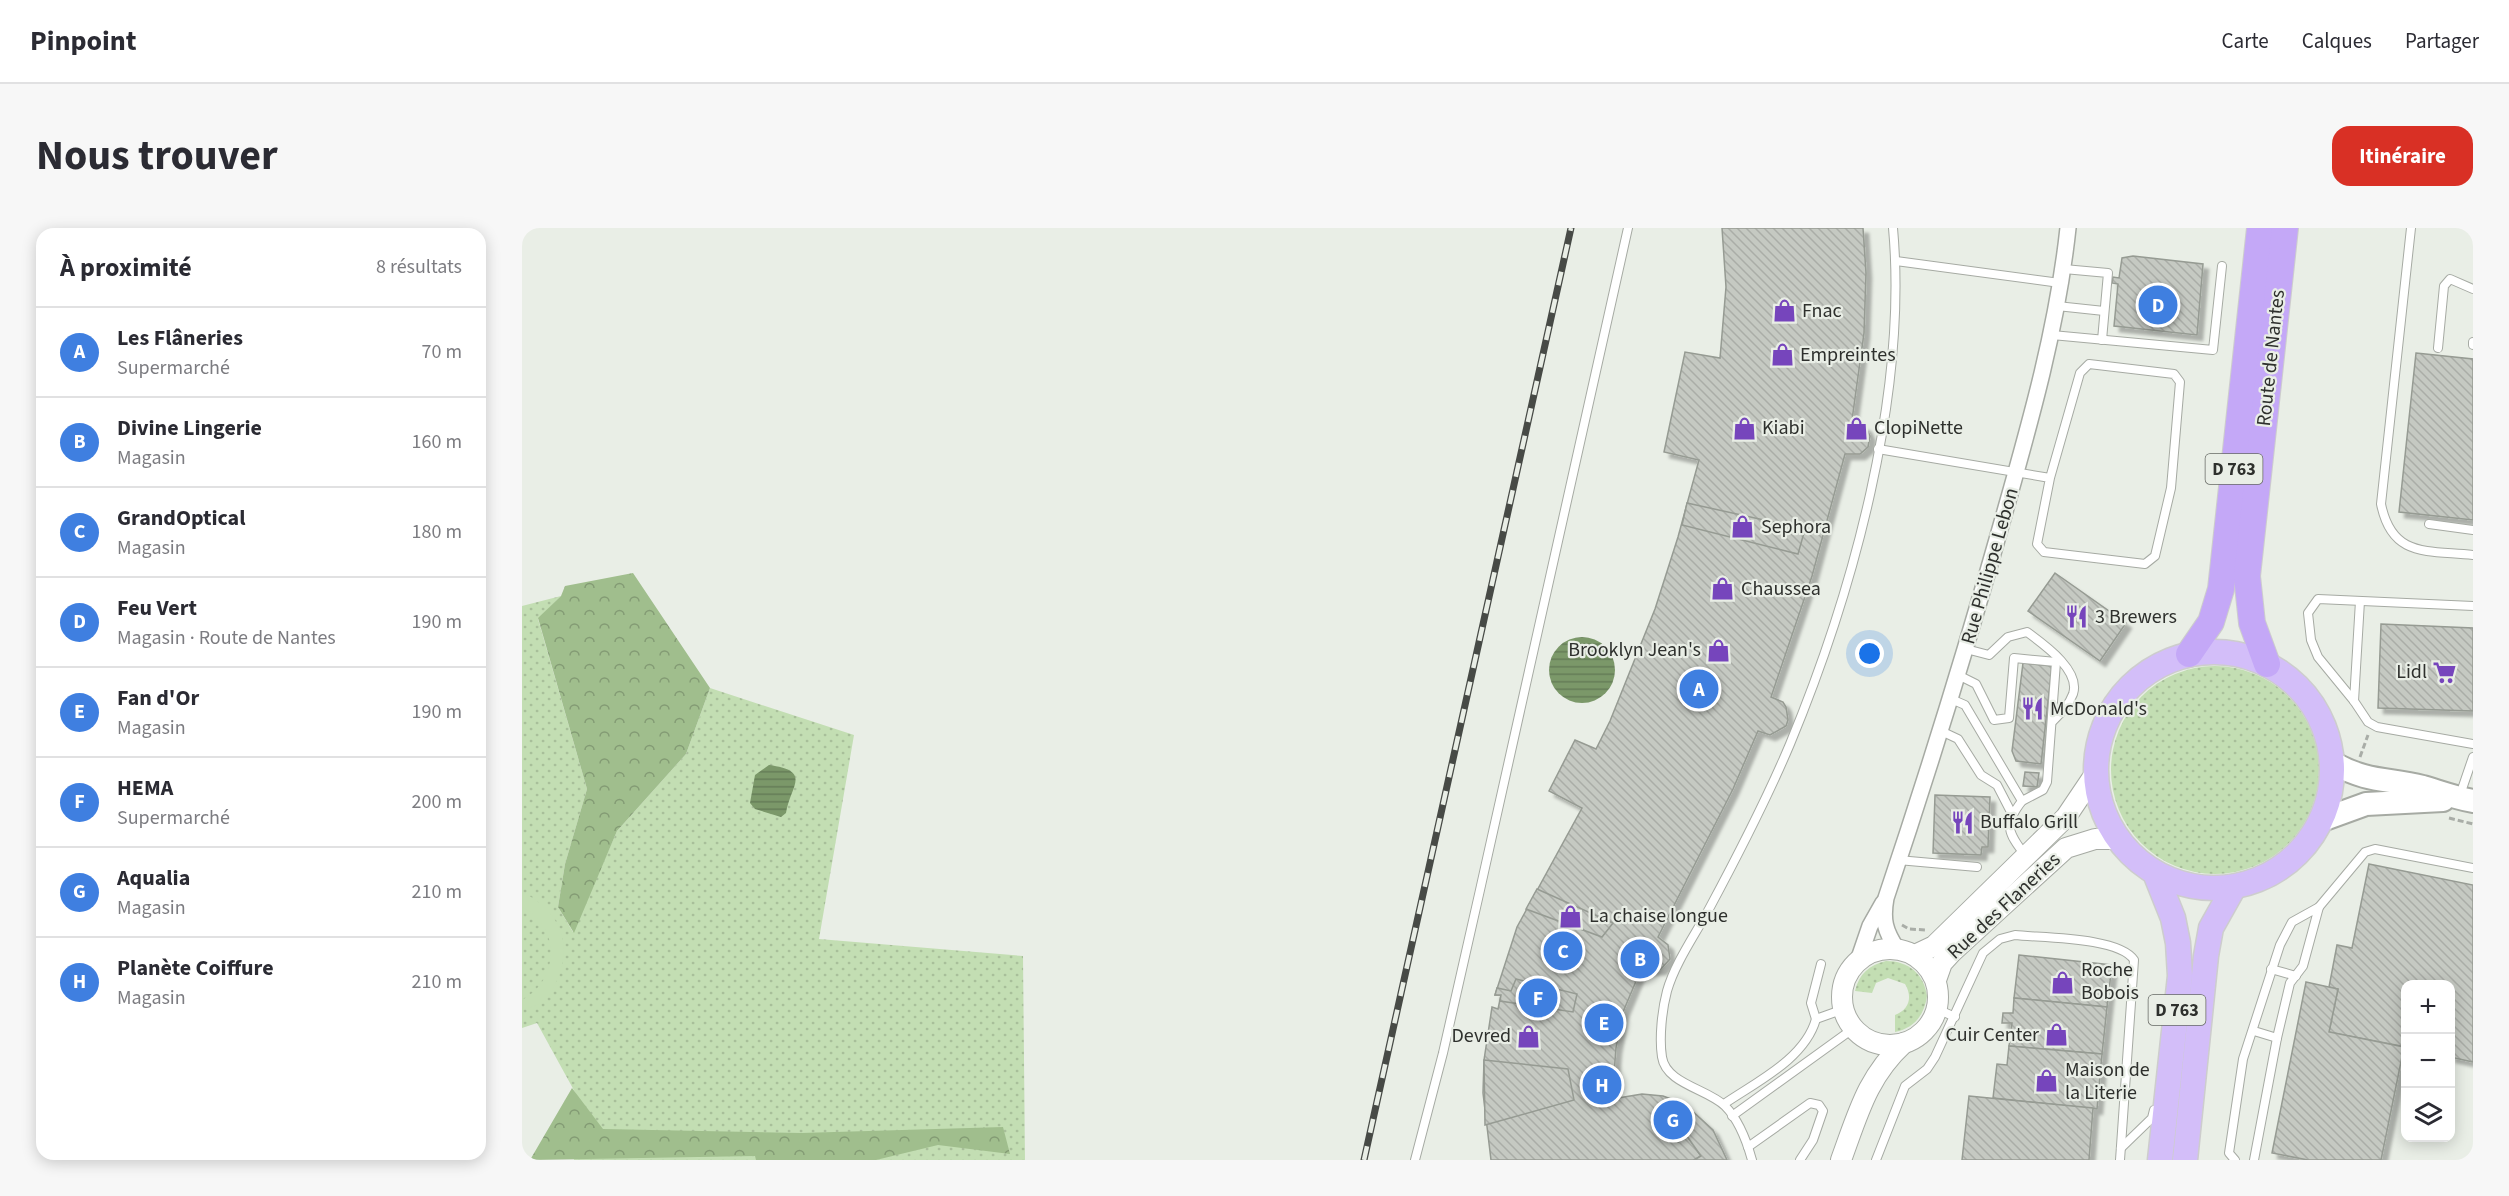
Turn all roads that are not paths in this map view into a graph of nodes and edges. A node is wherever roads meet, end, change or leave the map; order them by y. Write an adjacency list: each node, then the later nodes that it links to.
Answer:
1 (1629, 228): 71 (lane)
2 (1893, 228): 7 (lane)
3 (2068, 228): 9 (street, Rue Philippe Lebon)
4 (2260, 228): 25 (highway, Route de Nantes / D 763)
5 (2285, 228): 26 (highway, Route de Nantes / D 763)
6 (2411, 228): 21 (lane)
7 (1896, 261): 9 (lane); 16 (lane)
8 (2222, 266): 14 (lane)
9 (2063, 276): 11 (street, Rue Philippe Lebon); 12 (lane)
10 (2473, 289): 15 (lane)
11 (2057, 306): 12 (lane); 13 (street, Rue Philippe Lebon)
12 (2104, 311): 14 (lane)
13 (2052, 335): 14 (lane); 17 (street, Rue Philippe Lebon)
14 (2102, 340)
15 (2438, 348)
16 (1878, 449): 17 (lane); 67 (lane)
17 (2017, 472): 18 (lane); 24 (street, Rue Philippe Lebon)
18 (2050, 478): 18 (lane)
19 (2429, 525): 20 (lane)
20 (2473, 530)
21 (2473, 555)
22 (2360, 601): 23 (lane); 29 (lane); 29 (lane)
23 (2473, 606)
24 (1966, 649): 27 (street, Rue Philippe Lebon); 30 (lane)
25 (2189, 654): 26 (main road); 35 (main road)
26 (2267, 664): 34 (main road)
27 (1958, 675): 28 (street, Rue Philippe Lebon); 30 (lane)
28 (1951, 699): 31 (street, Rue Philippe Lebon); 37 (lane)
29 (2354, 701): 32 (lane)
30 (2053, 721): 37 (lane)
31 (1941, 731): 38 (lane); 42 (street, Rue Philippe Lebon)
32 (2473, 744)
33 (2473, 757): 36 (lane)
34 (2333, 763): 36 (main road); 39 (main road)
35 (2095, 774): 40 (main road); 41 (street, Rue des Flaneries)
36 (2467, 800): 39 (main road)
37 (2022, 801): 38 (lane)
38 (2013, 814): 41 (lane)
39 (2322, 820): 46 (main road)
40 (2117, 839): 45 (main road); 55 (street, Rue des Flaneries)
41 (2025, 855): 49 (street, Rue des Flaneries)
42 (1898, 860): 43 (lane); 47 (street, Rue Philippe Lebon)
43 (1977, 867)
44 (2473, 868): 48 (lane)
45 (2155, 873): 46 (main road); 53 (main road, D 763)
46 (2234, 887): 78 (main road, D 763)
47 (1886, 898): 49 (street, Rue Philippe Lebon); 50 (street, Rue Philippe Lebon)
48 (2319, 907): 52 (lane); 54 (lane)
49 (1906, 952): 50 (street); 55 (street)
50 (1858, 961): 56 (street)
51 (1821, 964): 59 (lane)
52 (2271, 969): 54 (lane); 60 (lane)
53 (2180, 976): 64 (lane); 77 (main road, D 763)
54 (2296, 976): 62 (lane)
55 (1936, 980): 57 (street)
56 (1844, 1009): 59 (lane); 61 (street)
57 (1937, 1009): 58 (lane); 63 (street)
58 (1955, 1017): 70 (lane); 75 (lane)
59 (1816, 1019): 67 (lane)
60 (2253, 1031): 62 (lane); 79 (lane)
61 (1861, 1034): 63 (street); 65 (street); 68 (lane)
62 (2277, 1038): 80 (lane)
63 (1904, 1043): 65 (street)
64 (2159, 1085)
65 (1868, 1088): 74 (street)
66 (2157, 1096): 70 (lane)
67 (1724, 1104): 68 (lane)
68 (1732, 1116): 69 (lane)
69 (1748, 1147): 72 (lane); 73 (lane)
70 (2121, 1149): 76 (lane)
71 (1414, 1160)
72 (1752, 1160)
73 (1800, 1160)
74 (1841, 1160)
75 (1876, 1160)
76 (2120, 1160)
77 (2160, 1160)
78 (2185, 1160)
79 (2235, 1160)
80 (2254, 1160)

